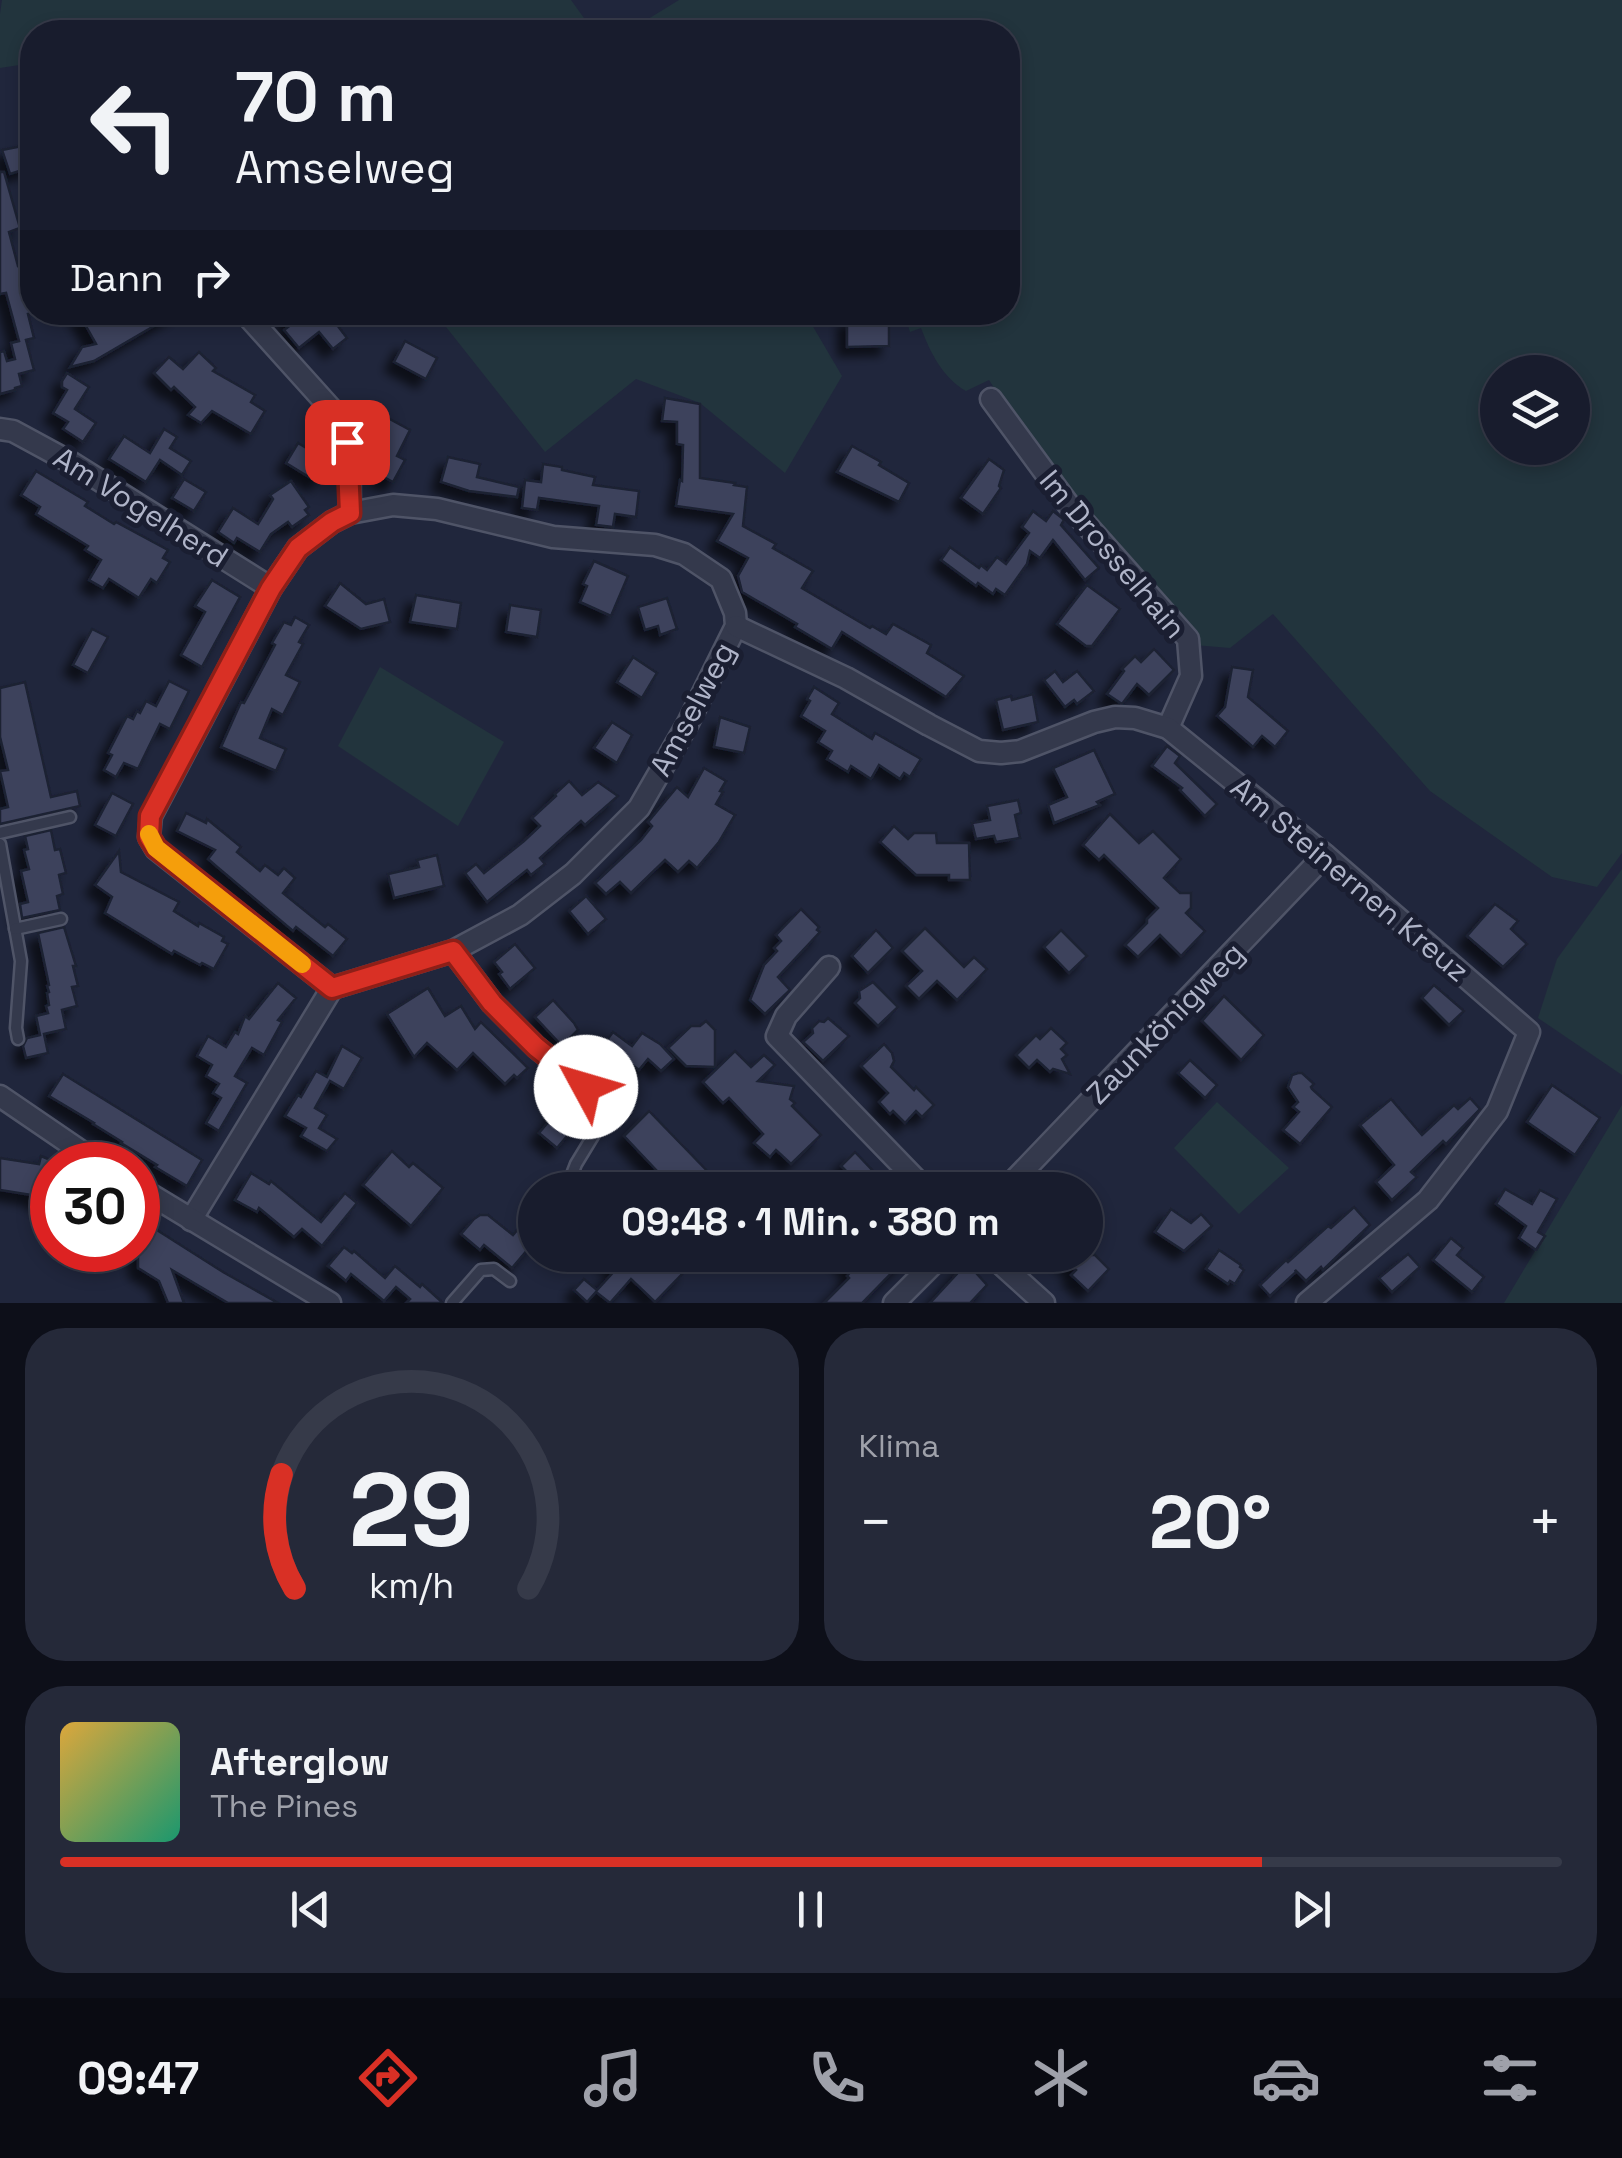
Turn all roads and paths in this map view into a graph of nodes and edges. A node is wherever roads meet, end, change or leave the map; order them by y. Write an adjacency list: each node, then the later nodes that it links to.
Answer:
1 (256, 325): 4 (street)
2 (990, 400): 7 (street, Im Drosselhain)
3 (0, 429): 5 (street, Am Vogelherd)
4 (350, 513): 5 (street, Amselweg); 6 (street, Amselweg)
5 (271, 588): 16 (street)
6 (736, 626): 7 (street); 14 (street, Amselweg)
7 (1168, 728): 11 (street, Am Steinernen Kreuz)
8 (70, 817): 9 (lane)
9 (0, 833)
10 (0, 844): 13 (lane)
11 (1325, 856): 23 (street, Zaunkönigweg); 33 (street, Am Steinernen Kreuz)
12 (61, 919): 13 (lane)
13 (15, 929): 17 (lane)
14 (453, 951): 16 (street, Amselweg); 19 (street)
15 (828, 967): 22 (street)
16 (332, 988): 25 (street)
17 (18, 1039)
18 (0, 1096): 20 (street)
19 (611, 1108): 21 (lane)
20 (67, 1142)
21 (573, 1172)
22 (909, 1172)
23 (1023, 1172)
24 (160, 1201): 25 (street)
25 (191, 1220): 29 (street)
26 (925, 1272): 31 (street)
27 (1010, 1272): 32 (street)
28 (510, 1281): 30 (lane)
29 (330, 1303)
30 (452, 1303)
31 (894, 1303)
32 (1044, 1303)
33 (1307, 1303)

